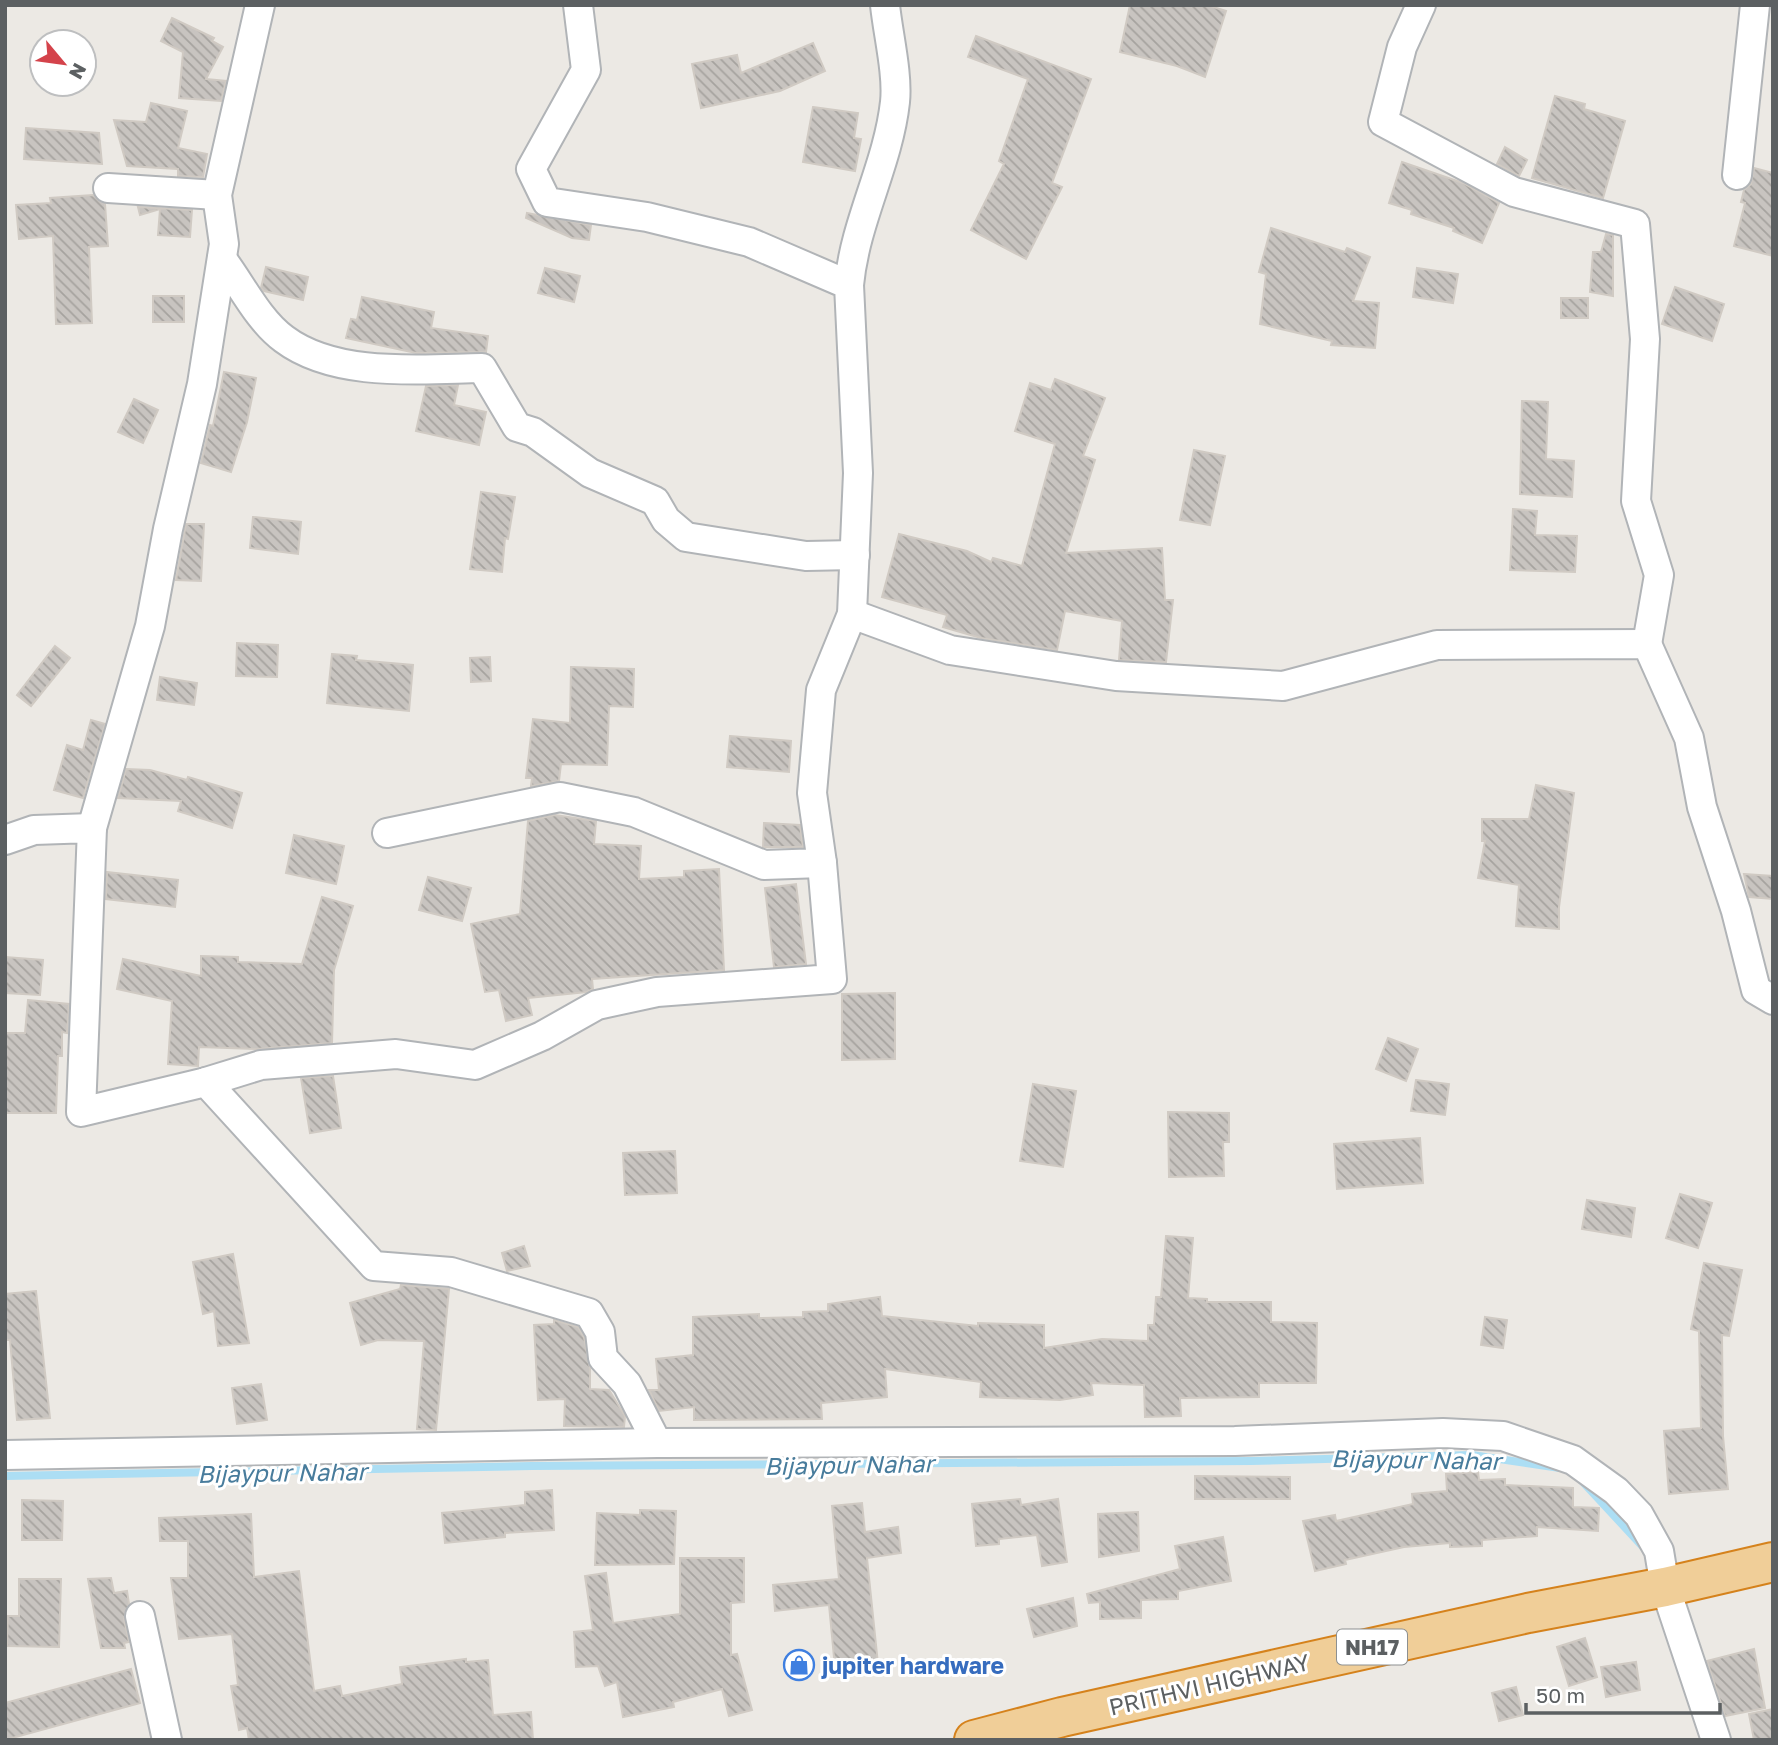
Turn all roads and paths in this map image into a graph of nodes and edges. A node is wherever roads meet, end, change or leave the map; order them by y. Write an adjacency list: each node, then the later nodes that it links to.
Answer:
1 (260, 5): 8 (street)
2 (578, 5): 10 (street)
3 (885, 5): 10 (street)
4 (1422, 5): 13 (street)
5 (1755, 5): 6 (street)
6 (1737, 175)
7 (108, 188): 8 (street)
8 (217, 195): 9 (street)
9 (222, 258): 11 (street); 14 (street)
10 (849, 285): 11 (street)
11 (855, 555): 12 (street)
12 (852, 614): 13 (street); 17 (street)
13 (1647, 644): 18 (street)
14 (92, 828): 16 (street); 19 (street)
15 (387, 833): 17 (street)
16 (5, 840)
17 (822, 863): 19 (street)
18 (1773, 1000)
19 (206, 1082): 20 (street)
20 (657, 1443): 21 (street); 23 (street)
21 (5, 1455)
22 (1773, 1562): 23 (highway, PRITHVI HIGHWAY / NH17)
23 (1670, 1601): 25 (highway, PRITHVI HIGHWAY / NH17); 28 (street)
24 (140, 1616): 26 (street)
25 (1063, 1728): 27 (highway, PRITHVI HIGHWAY / NH17)
26 (167, 1740)
27 (974, 1740)
28 (1716, 1740)

